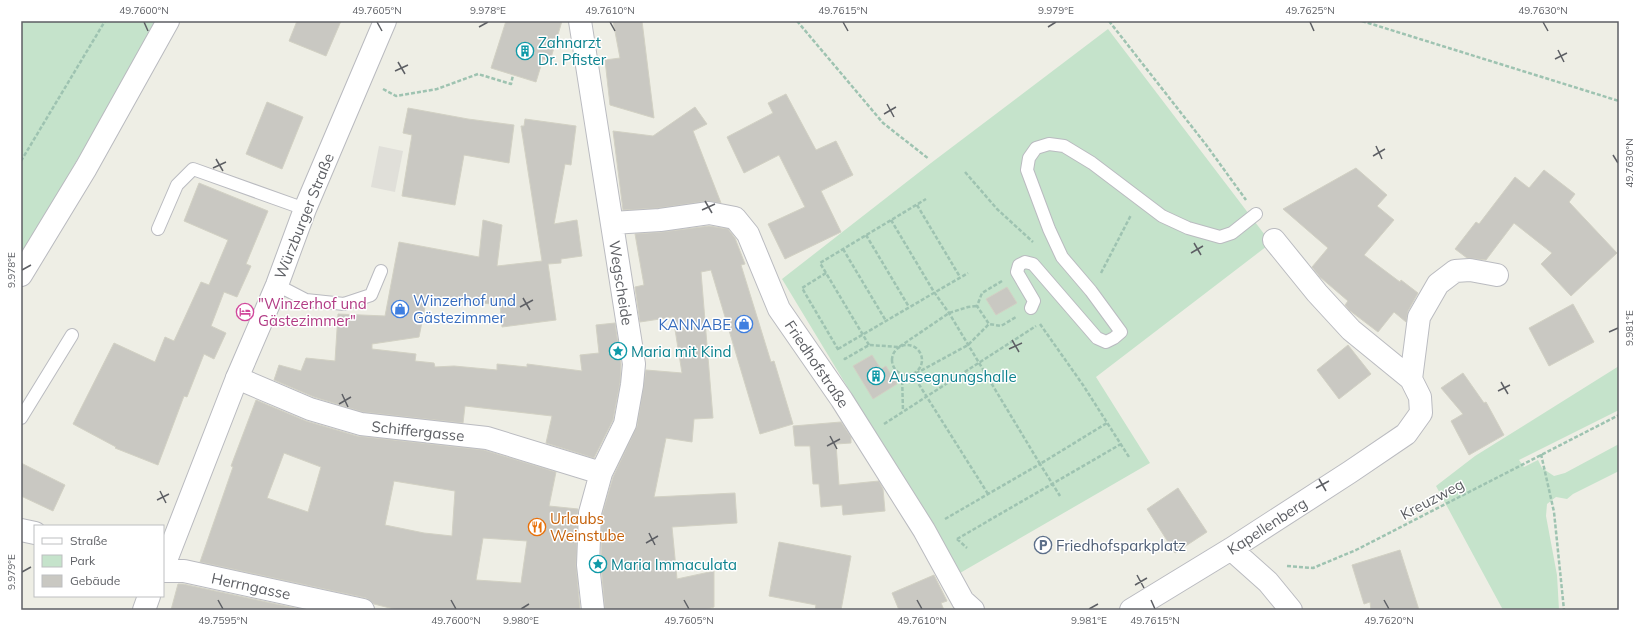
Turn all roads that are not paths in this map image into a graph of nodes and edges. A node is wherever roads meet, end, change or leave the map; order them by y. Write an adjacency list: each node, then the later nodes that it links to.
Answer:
1 (168, 21): 11 (street)
2 (385, 21): 4 (street, Würzburger Straße)
3 (580, 21): 6 (street, Wegscheide)
4 (305, 210): 7 (lane); 12 (street, Würzburger Straße)
5 (1256, 214): 13 (lane)
6 (612, 223): 18 (street, Wegscheide); 28 (street, Friedhofstraße)
7 (158, 228)
8 (1274, 240): 16 (street, Kapellenberg)
9 (381, 271): 12 (lane)
10 (1497, 275): 16 (street)
11 (21, 276)
12 (277, 285): 15 (street, Würzburger Straße)
13 (1031, 308)
14 (72, 336): 17 (lane)
15 (238, 378): 18 (street, Schiffergasse); 22 (street, Würzburger Straße)
16 (1411, 379): 21 (street, Kapellenberg)
17 (21, 418)
18 (601, 473): 27 (street, Wegscheide)
19 (21, 530): 20 (street)
20 (34, 533)
21 (1232, 550): 29 (street, Kapellenberg); 30 (street)
22 (164, 565)
23 (164, 572): 26 (street, Herrngasse)
24 (149, 597): 25 (street)
25 (144, 610)
26 (363, 610)
27 (594, 610)
28 (973, 610)
29 (1131, 610)
30 (1291, 610)

